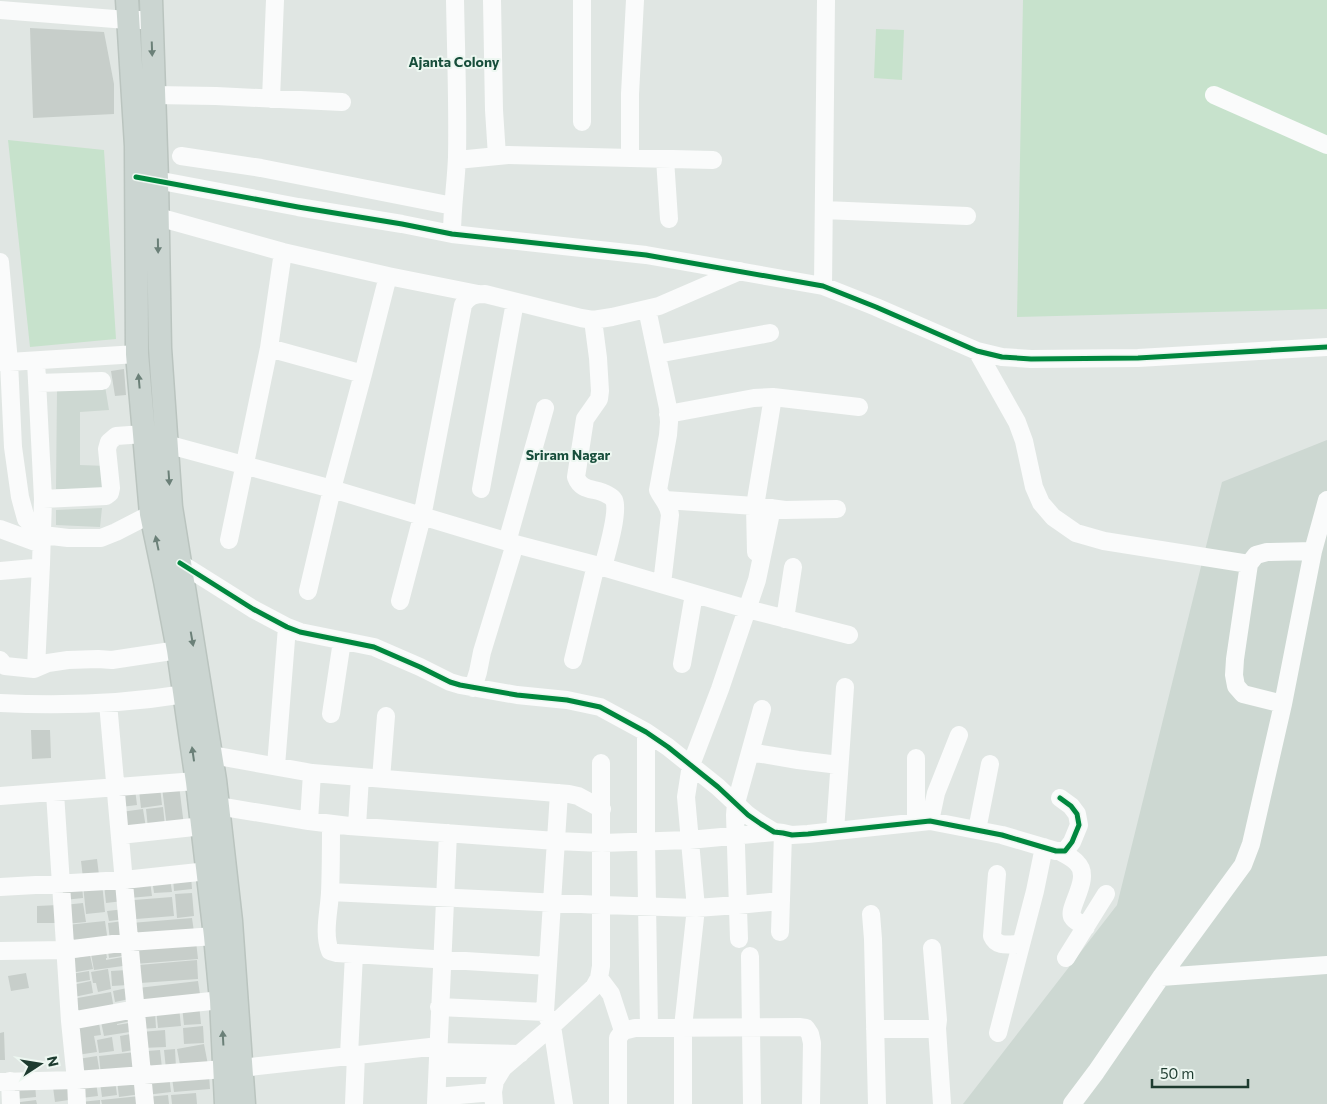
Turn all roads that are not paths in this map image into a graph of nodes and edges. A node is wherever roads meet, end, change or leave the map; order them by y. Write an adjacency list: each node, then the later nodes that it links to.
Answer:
1 (275, 0): 12 (street)
2 (455, 0): 20 (street)
3 (492, 0): 17 (street)
4 (582, 0): 14 (street)
5 (635, 0): 18 (street)
6 (826, 0): 24 (street)
7 (0, 10): 8 (street)
8 (127, 10): 9 (street); 22 (main road)
9 (151, 10): 11 (main road, one-way to 11)
10 (1214, 94): 15 (street)
11 (154, 95): 12 (street); 22 (main road)
12 (271, 99): 13 (street)
13 (342, 102)
14 (582, 122)
15 (1327, 145)
16 (181, 156): 23 (street)
17 (497, 156): 18 (street); 20 (street)
18 (630, 158): 19 (street)
19 (664, 159): 21 (street); 27 (street)
20 (457, 160): 23 (street)
21 (713, 160)
22 (147, 178): 26 (main road); 28 (street); 42 (main road)
23 (452, 206): 28 (street)
24 (824, 210): 25 (street); 33 (street)
25 (967, 216)
26 (158, 217): 29 (street); 54 (main road, one-way to 54)
27 (669, 219)
28 (452, 234): 31 (street)
29 (282, 252): 32 (street); 40 (street)
30 (0, 262): 45 (street)
31 (740, 271): 33 (street); 36 (street)
32 (388, 276): 34 (street); 46 (street)
33 (823, 286): 41 (street)
34 (478, 294): 35 (street); 65 (street)
35 (515, 302): 37 (street); 57 (street)
36 (647, 309): 37 (street); 43 (street)
37 (593, 320): 73 (street)
38 (770, 332): 43 (street)
39 (1327, 347): 41 (street)
40 (269, 348): 46 (street); 56 (street)
41 (977, 351): 72 (street)
42 (137, 354): 44 (street); 53 (main road, one-way to 42)
43 (657, 354): 52 (street)
44 (36, 361): 45 (street); 48 (street)
45 (5, 362): 55 (street)
46 (363, 374): 58 (street)
47 (102, 381): 48 (street)
48 (37, 384): 59 (street)
49 (773, 396): 50 (street); 52 (street); 62 (street)
50 (859, 407)
51 (545, 408): 69 (street)
52 (668, 414): 60 (street)
53 (144, 434): 59 (street); 64 (main road)
54 (166, 444): 56 (street); 76 (main road, one-way to 76)
55 (7, 445): 67 (street)
56 (245, 464): 58 (street); 68 (street)
57 (481, 488)
58 (332, 489): 65 (street); 78 (street)
59 (43, 500): 67 (street)
60 (665, 500): 62 (street); 77 (street)
61 (1327, 500): 70 (street)
62 (763, 507): 63 (street); 81 (street)
63 (837, 509)
64 (151, 514): 67 (street); 76 (main road, one-way to 64)
65 (422, 517): 69 (street); 80 (street)
66 (0, 529): 67 (street)
67 (42, 540): 71 (street)
68 (228, 540)
69 (511, 543): 73 (street); 91 (street)
70 (1313, 551): 72 (street); 96 (street)
71 (41, 564): 75 (street); 90 (street)
72 (1249, 564): 96 (street)
73 (600, 566): 77 (street); 88 (street)
74 (793, 567): 82 (street)
75 (0, 571)
76 (176, 574): 83 (street); 86 (main road); 103 (main road, one-way to 103)
77 (662, 584): 79 (street)
78 (308, 591)
79 (694, 594): 81 (street); 89 (street)
80 (400, 601)
81 (746, 609): 82 (street); 107 (street)
82 (785, 619): 84 (street)
83 (287, 627): 85 (street); 109 (street)
84 (849, 635)
85 (342, 641): 91 (street); 98 (street)
86 (178, 650): 90 (street); 93 (main road)
87 (0, 660): 90 (street)
88 (573, 660)
89 (682, 664)
90 (36, 668)
91 (476, 680): 100 (street)
92 (845, 688): 108 (street)
93 (185, 694): 94 (street); 113 (main road, one-way to 93)
94 (108, 703): 95 (street); 114 (street)
95 (0, 704)
96 (1283, 704): 169 (street)
97 (762, 709): 102 (street)
98 (331, 714)
99 (386, 716): 112 (street)
100 (646, 732): 107 (street); 135 (street)
101 (959, 735): 123 (street)
102 (750, 752): 108 (street); 119 (street)
103 (212, 755): 109 (street); 113 (main road)
104 (916, 758): 123 (street)
105 (602, 763): 121 (street)
106 (990, 764): 127 (street)
107 (690, 765): 119 (street); 133 (street)
108 (840, 765): 128 (street)
109 (276, 766): 110 (street)
110 (312, 773): 111 (street); 122 (street)
111 (360, 777): 112 (street); 126 (street)
112 (381, 779): 116 (street)
113 (206, 781): 114 (street); 120 (main road); 125 (main road)
114 (116, 788): 115 (street); 131 (street)
115 (55, 792): 117 (street); 142 (street)
116 (559, 793): 121 (street); 134 (street)
117 (0, 796)
118 (1060, 798): 138 (street)
119 (736, 803): 130 (street); 132 (street)
120 (218, 806): 122 (street); 187 (main road)
121 (602, 808): 136 (street)
122 (309, 821): 124 (street)
123 (923, 821): 127 (street); 128 (street)
124 (331, 824): 126 (street); 144 (street)
125 (203, 826): 131 (street); 139 (main road)
126 (357, 826): 129 (street)
127 (977, 830): 137 (street)
128 (835, 831): 130 (street)
129 (448, 833): 134 (street); 146 (street)
130 (779, 833): 132 (street); 147 (street)
131 (120, 835): 141 (street)
132 (735, 836): 133 (street); 149 (street)
133 (690, 840): 135 (street); 152 (street)
134 (556, 841): 136 (street); 148 (street)
135 (646, 841): 136 (street); 151 (street)
136 (602, 843): 150 (street)
137 (1044, 847): 138 (street); 159 (street)
138 (1066, 847): 154 (street)
139 (208, 871): 141 (street); 156 (main road)
140 (997, 874): 159 (street)
141 (124, 880): 142 (street); 158 (street)
142 (61, 883): 143 (street); 161 (street)
143 (0, 887)
144 (330, 892): 146 (street); 163 (street)
145 (1106, 894): 154 (street)
146 (444, 898): 148 (street); 166 (street)
147 (781, 901): 149 (street); 155 (street)
148 (552, 903): 150 (street); 168 (street)
149 (738, 905): 152 (street); 157 (street)
150 (602, 906): 151 (street); 170 (street)
151 (647, 906): 152 (street); 177 (street)
152 (696, 908): 178 (street)
153 (871, 914): 180 (street)
154 (1086, 927): 165 (street)
155 (780, 932)
156 (215, 936): 158 (street); 171 (main road)
157 (739, 939)
158 (129, 942): 161 (street); 173 (street)
159 (1021, 944): 182 (street)
160 (932, 948): 179 (street)
161 (65, 950): 162 (street); 175 (street)
162 (0, 951)
163 (354, 954): 166 (street); 184 (street)
164 (750, 956): 176 (street)
165 (1066, 958)
166 (442, 959): 168 (street); 172 (street)
167 (1327, 965): 169 (street)
168 (548, 966): 174 (street)
169 (1161, 977): 206 (street)
170 (599, 978): 174 (street); 181 (street)
171 (221, 1000): 173 (street); 187 (main road, one-way to 171)
172 (440, 1007): 174 (street); 185 (street)
173 (136, 1009): 175 (street); 188 (street)
174 (548, 1019): 183 (street); 199 (street)
175 (70, 1021): 189 (street)
176 (751, 1026): 178 (street); 202 (street); 203 (street)
177 (649, 1027): 178 (street); 181 (street)
178 (683, 1027): 201 (street)
179 (937, 1028): 180 (street); 205 (street)
180 (876, 1029): 204 (street)
181 (623, 1031): 200 (street)
182 (998, 1033)
183 (520, 1054): 185 (street); 186 (street)
184 (352, 1055): 185 (street); 187 (street); 198 (street)
185 (439, 1055): 186 (street); 192 (street)
186 (503, 1068): 191 (street)
187 (233, 1069): 188 (street); 196 (main road); 197 (main road)
188 (143, 1074): 189 (street); 195 (street)
189 (76, 1080): 190 (street); 194 (street)
190 (5, 1082): 193 (street)
191 (494, 1098): 192 (street)
192 (436, 1100)
193 (11, 1104)
194 (77, 1104)
195 (145, 1104)
196 (226, 1104)
197 (244, 1104)
198 (354, 1104)
199 (564, 1104)
200 (618, 1104)
201 (683, 1104)
202 (752, 1104)
203 (811, 1104)
204 (877, 1104)
205 (942, 1104)
206 (1072, 1104)

